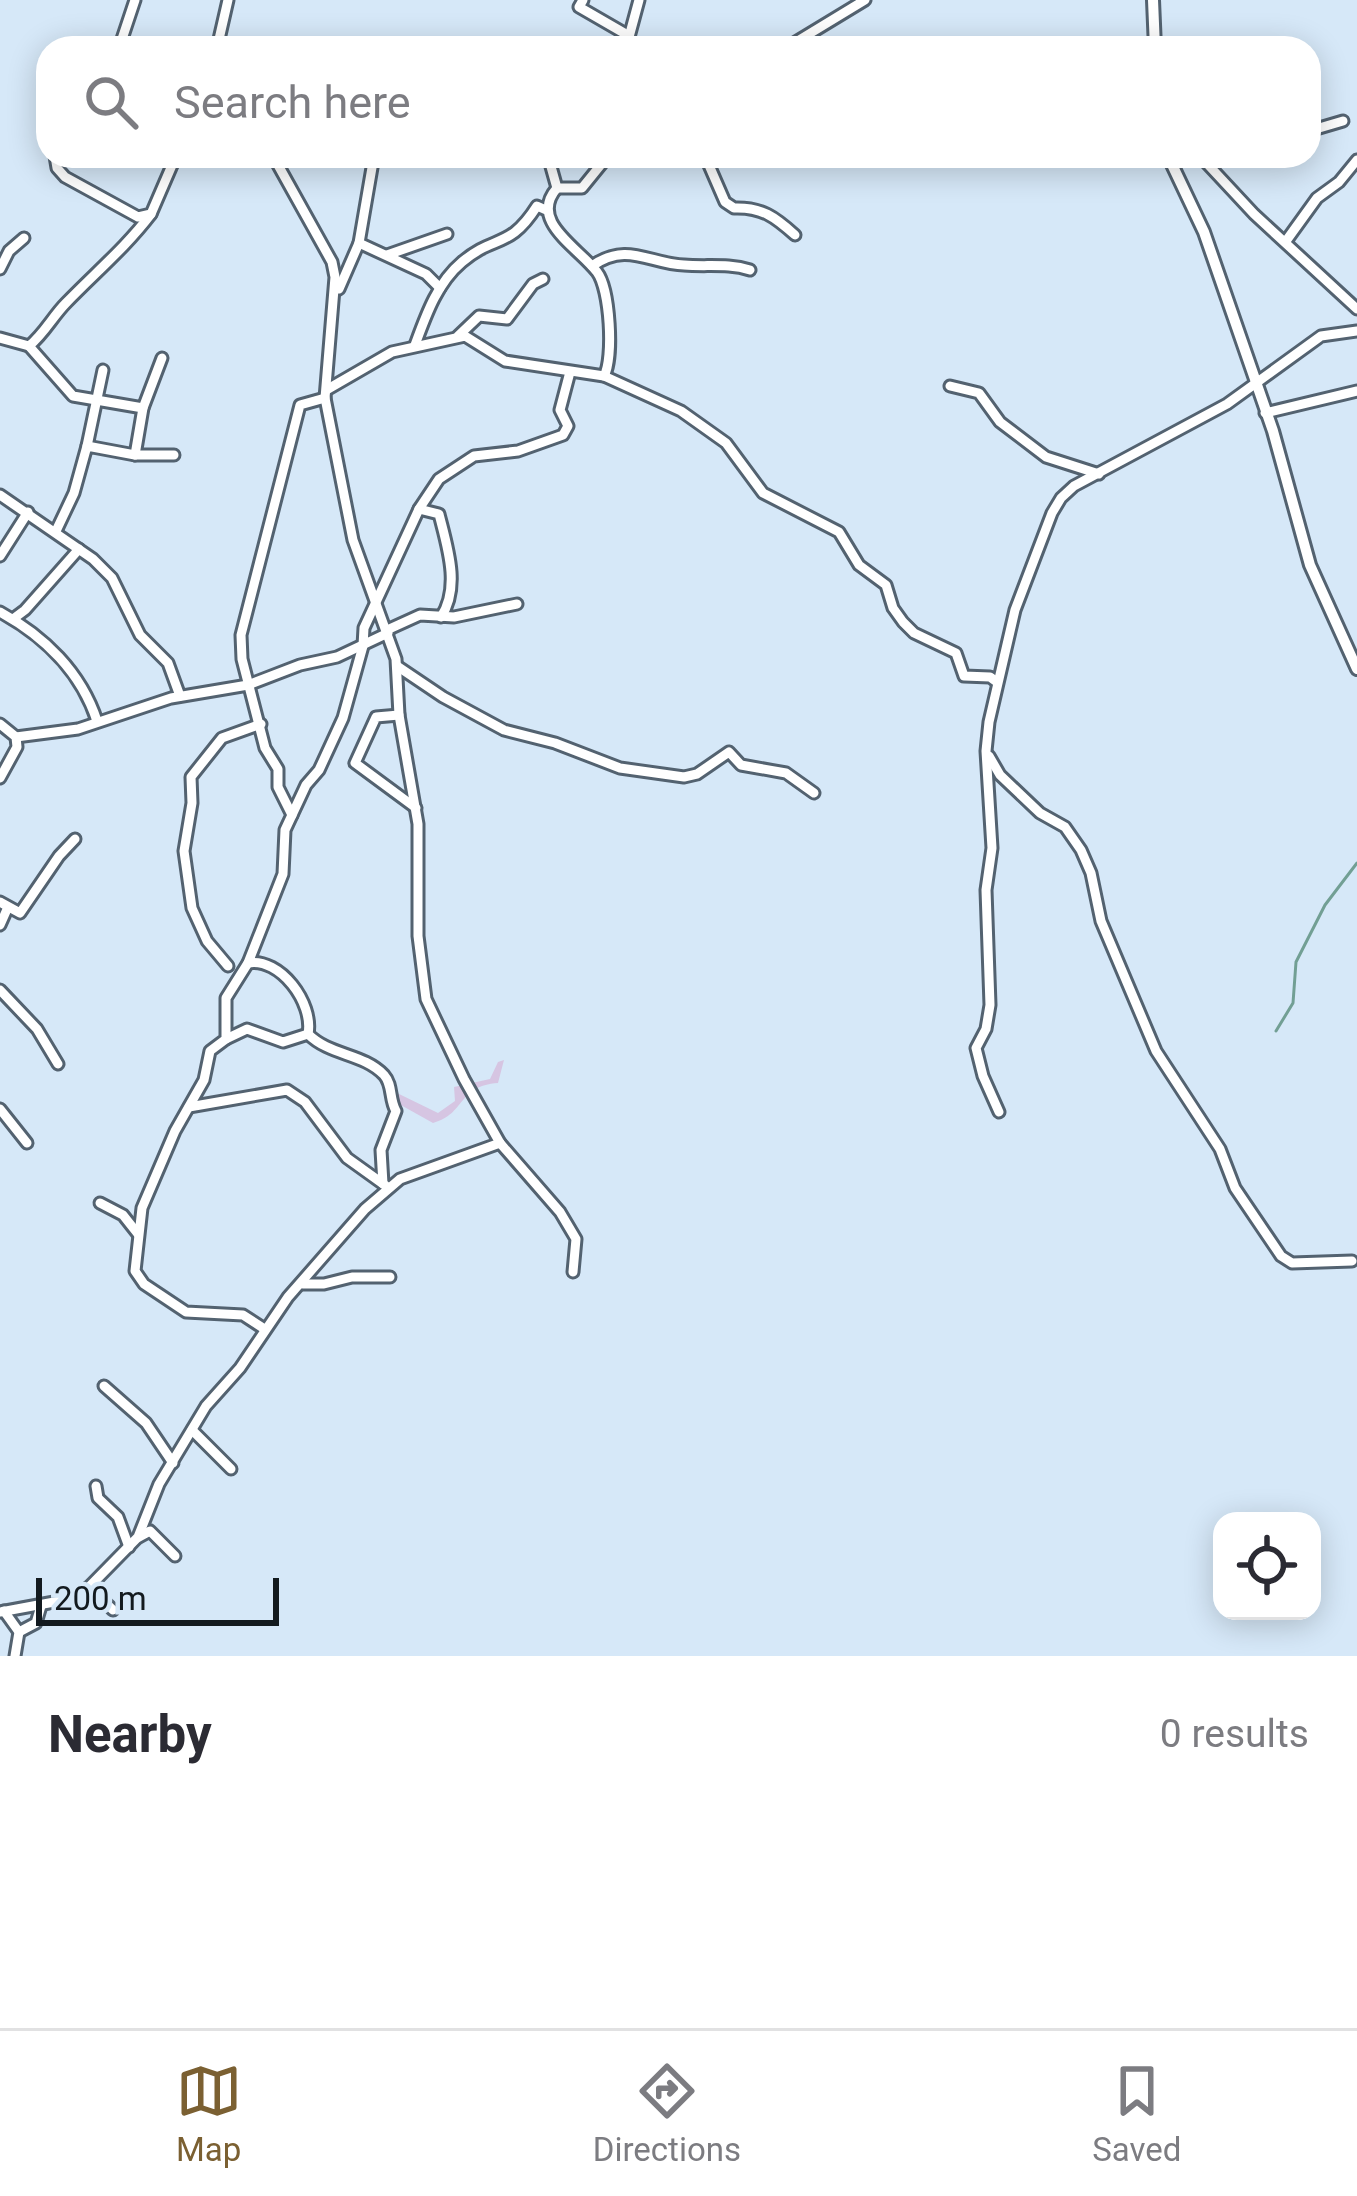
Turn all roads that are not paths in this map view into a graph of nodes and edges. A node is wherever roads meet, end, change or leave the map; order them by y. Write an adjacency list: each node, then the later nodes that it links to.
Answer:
1 (135, 0): 7 (street)
2 (228, 0): 8 (street)
3 (583, 0): 9 (street)
4 (639, 0): 10 (street)
5 (865, 0): 11 (street)
6 (1153, 0): 12 (street)
7 (123, 36)
8 (220, 36)
9 (625, 36)
10 (629, 36)
11 (806, 36)
12 (1154, 36)
13 (1343, 121): 14 (street)
14 (1321, 127)
15 (1357, 160): 31 (street)
16 (57, 168): 27 (street)
17 (171, 168): 27 (street)
18 (280, 168): 35 (street)
19 (372, 168): 32 (street)
20 (551, 168): 25 (street)
21 (598, 168): 25 (street)
22 (710, 168): 29 (street)
23 (1174, 168): 52 (street)
24 (1211, 168): 31 (street)
25 (557, 188): 26 (street)
26 (546, 210): 36 (street); 40 (street)
27 (151, 214): 47 (street)
28 (448, 234): 33 (street)
29 (795, 235)
30 (24, 238): 37 (street)
31 (1286, 242): 42 (street)
32 (359, 243): 33 (street); 34 (street)
33 (386, 255): 40 (street)
34 (352, 261): 35 (street); 41 (street)
35 (332, 262): 41 (street)
36 (592, 266): 38 (street); 51 (street)
37 (0, 268)
38 (750, 270)
39 (543, 279): 44 (street)
40 (440, 288): 46 (street)
41 (335, 300): 55 (street)
42 (1357, 309)
43 (1357, 331): 52 (street)
44 (458, 336): 46 (street); 50 (street)
45 (0, 338): 47 (street)
46 (415, 345): 55 (street)
47 (29, 346): 56 (street)
48 (162, 358): 57 (street)
49 (103, 370): 56 (street)
50 (570, 372): 51 (street); 64 (street)
51 (604, 376): 78 (street)
52 (1254, 385): 58 (street); 62 (street)
53 (950, 386): 62 (street)
54 (1357, 391): 58 (street)
55 (326, 394): 69 (street); 79 (street)
56 (94, 402): 57 (street); 59 (street)
57 (143, 408): 60 (street)
58 (1265, 413): 77 (street)
59 (87, 446): 60 (street); 66 (street)
60 (135, 455): 61 (street)
61 (174, 455)
62 (1099, 474): 78 (street)
63 (0, 495): 65 (street)
64 (419, 509): 69 (street); 72 (street)
65 (28, 512): 66 (street); 68 (street)
66 (56, 531): 67 (street)
67 (79, 549): 73 (street); 80 (street)
68 (0, 556)
69 (376, 599): 74 (street); 75 (street)
70 (517, 604): 72 (street)
71 (0, 612): 73 (street)
72 (441, 616): 74 (street)
73 (13, 619): 82 (street)
74 (388, 631): 75 (street); 76 (street)
75 (363, 646): 79 (street); 90 (street)
76 (397, 666): 81 (street); 88 (street)
77 (1357, 669)
78 (997, 682): 86 (street)
79 (248, 685): 80 (street); 84 (street)
80 (180, 696): 82 (street)
81 (399, 715): 89 (street); 89 (street)
82 (97, 721): 85 (street)
83 (0, 724): 85 (street)
84 (261, 724): 90 (street); 95 (street)
85 (16, 737): 87 (street)
86 (986, 751): 102 (street); 108 (street)
87 (0, 778)
88 (814, 793)
89 (416, 808): 104 (street)
90 (292, 815): 94 (street)
91 (75, 839): 92 (street)
92 (4, 905): 93 (street)
93 (0, 925)
94 (248, 963): 97 (street); 98 (street)
95 (228, 966)
96 (0, 990): 99 (street)
97 (308, 1034): 98 (street); 105 (street)
98 (226, 1039): 100 (street)
99 (58, 1064)
100 (189, 1107): 105 (street); 107 (street)
101 (0, 1109): 103 (street)
102 (999, 1112)
103 (27, 1143)
104 (500, 1143): 105 (street); 109 (street)
105 (386, 1186): 111 (street)
106 (100, 1202): 107 (street)
107 (138, 1234): 112 (street)
108 (1352, 1261)
109 (573, 1272)
110 (390, 1277): 111 (street)
111 (303, 1284): 112 (street)
112 (263, 1328): 114 (street)
113 (104, 1386): 115 (street)
114 (192, 1430): 115 (street); 116 (street)
115 (173, 1463): 118 (street)
116 (230, 1468)
117 (96, 1486): 119 (street)
118 (138, 1538): 119 (street); 120 (street)
119 (129, 1547): 121 (street)
120 (175, 1556)
121 (89, 1587): 122 (street); 123 (street)
122 (41, 1606): 124 (street); 125 (street)
123 (113, 1610)
124 (2, 1612): 125 (street)
125 (19, 1632): 126 (street)
126 (15, 1656)

